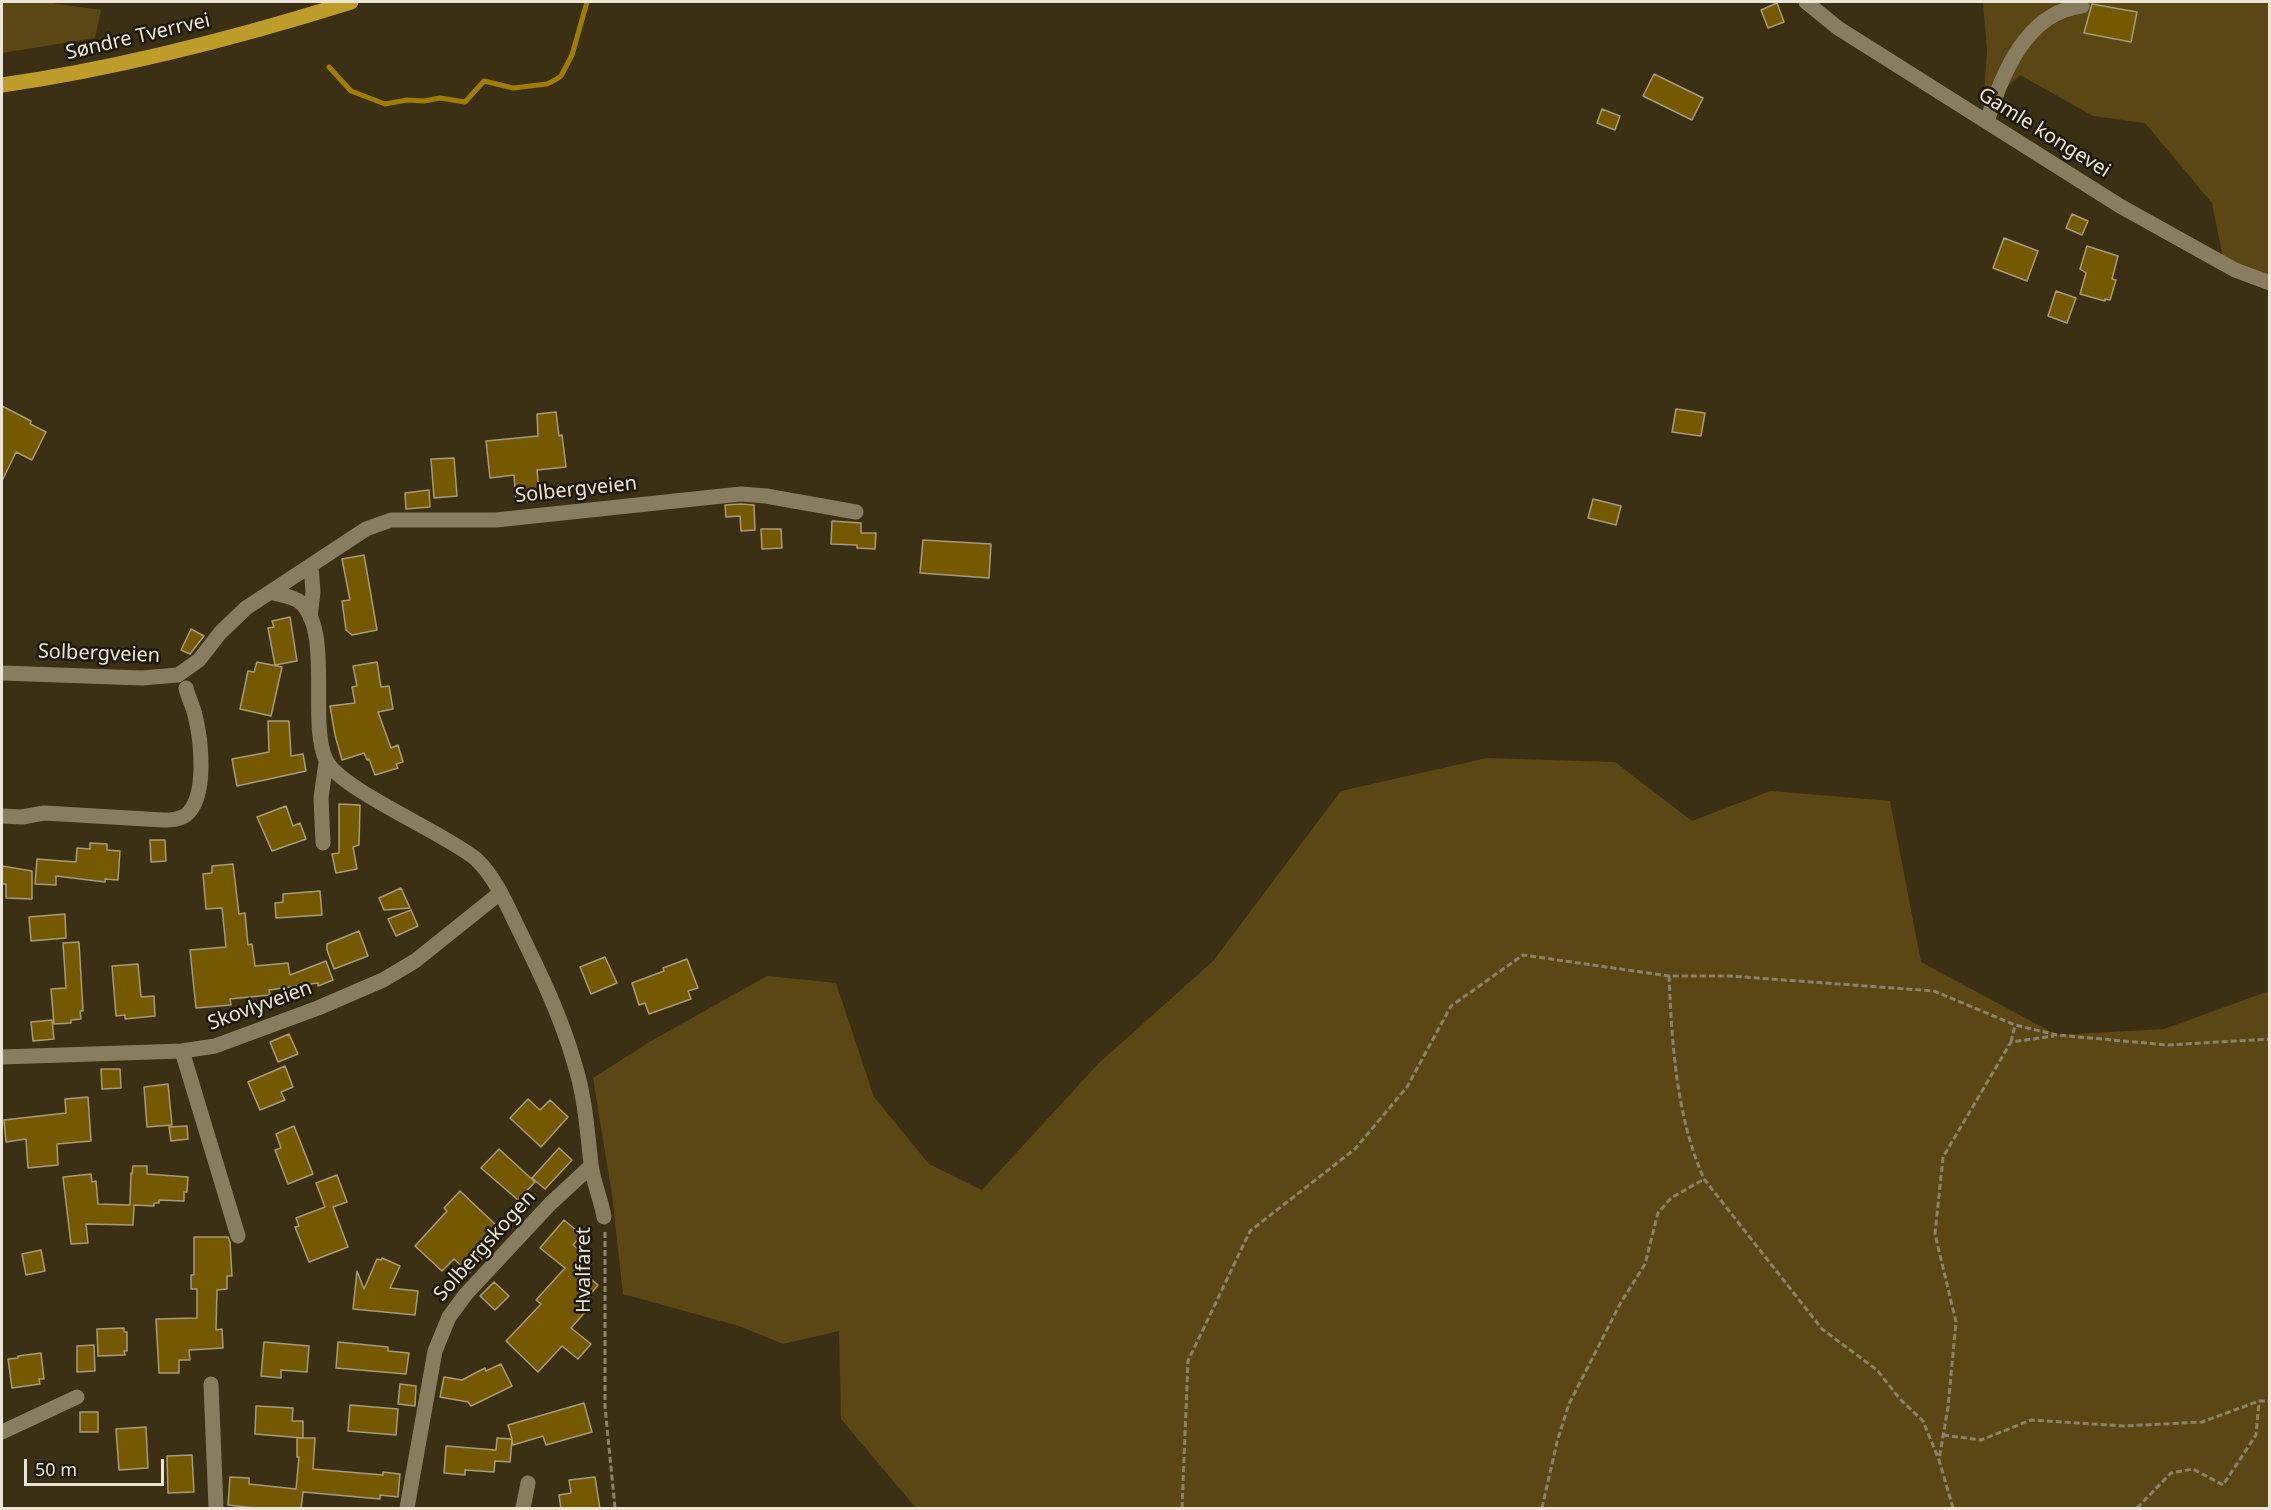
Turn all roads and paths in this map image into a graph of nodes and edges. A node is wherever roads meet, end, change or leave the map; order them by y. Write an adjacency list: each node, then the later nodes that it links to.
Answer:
1 (351, 2): 4 (main road, Søndre Tverrvei)
2 (1806, 2): 5 (street, Gamle kongevei)
3 (2082, 6): 5 (street)
4 (2, 85)
5 (1987, 122): 6 (street, Gamle kongevei)
6 (2270, 283)
7 (856, 512): 8 (street, Solbergveien)
8 (311, 566): 9 (street, Solbergveien); 10 (street)
9 (270, 592): 10 (street); 12 (street, Solbergveien)
10 (310, 617): 14 (street)
11 (2, 673): 12 (street, Solbergveien)
12 (182, 682): 13 (street); 15 (street)
13 (209, 748)
14 (326, 762): 16 (street); 17 (street)
15 (2, 816)
16 (324, 843)
17 (500, 892): 23 (street, Skovlyveien); 25 (street, Hvalfaret)
18 (1669, 976): 19 (path); 26 (path); 41 (path)
19 (2015, 1025): 20 (path); 22 (path)
20 (2057, 1035): 21 (path); 22 (path)
21 (2270, 1039)
22 (2011, 1042): 34 (path)
23 (182, 1051): 24 (street, Skovlyveien); 28 (street)
24 (2, 1057)
25 (591, 1166): 27 (street, Hvalfaret); 38 (street, Solbergskogen)
26 (1704, 1179): 35 (path); 42 (path)
27 (604, 1217): 40 (path, Hvalfaret)
28 (238, 1236)
29 (211, 1384): 37 (street)
30 (77, 1397): 33 (street)
31 (2259, 1401): 32 (path); 34 (path); 44 (path)
32 (2270, 1401)
33 (2, 1432)
34 (1943, 1435): 35 (path)
35 (1939, 1460): 43 (path)
36 (528, 1483): 39 (street)
37 (216, 1509)
38 (407, 1509)
39 (523, 1509)
40 (615, 1509)
41 (1182, 1509)
42 (1542, 1509)
43 (1953, 1509)
44 (2137, 1509)

